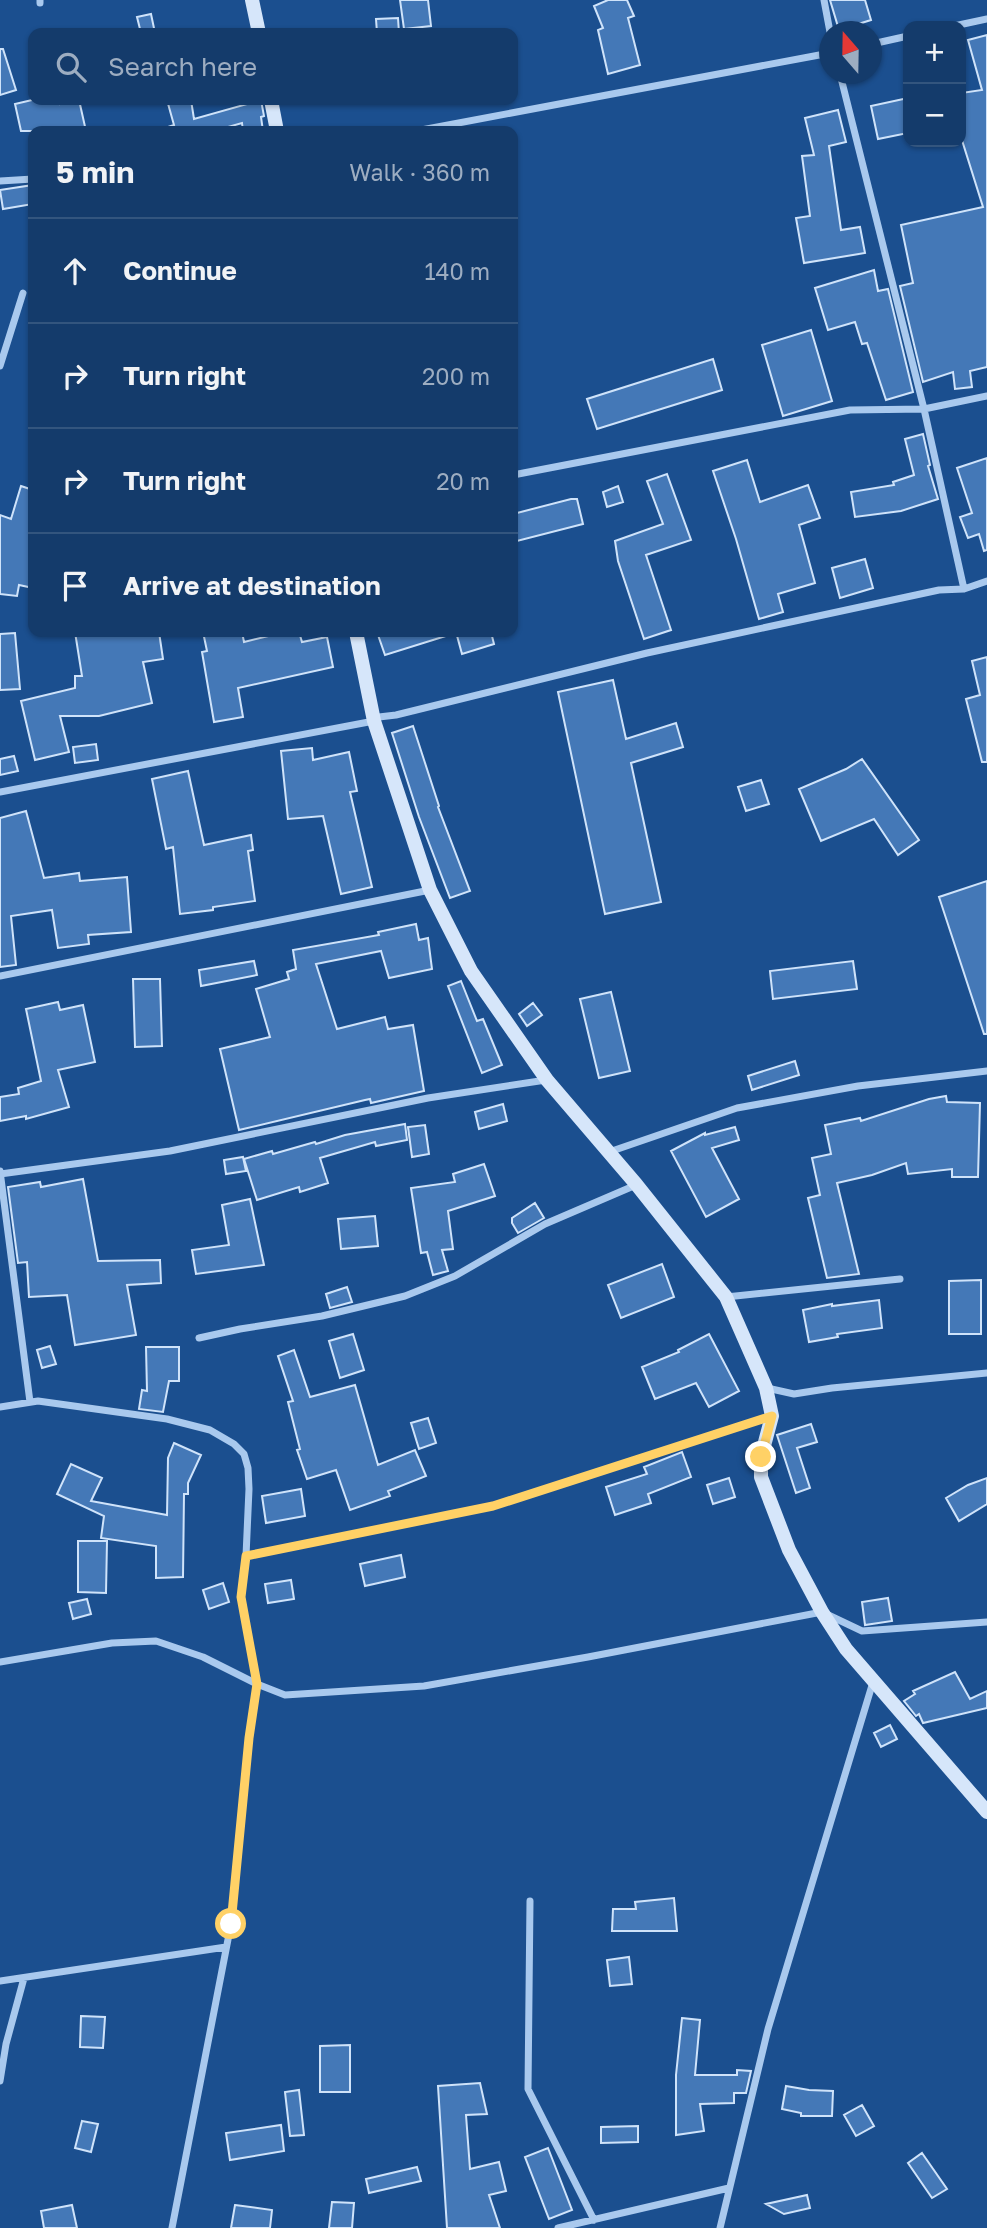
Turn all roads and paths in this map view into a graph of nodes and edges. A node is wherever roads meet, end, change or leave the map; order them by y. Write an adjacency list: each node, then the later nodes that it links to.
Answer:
1 (252, 0): 6 (street)
2 (824, 0): 4 (street)
3 (987, 19): 5 (street)
4 (828, 21)
5 (966, 23)
6 (258, 28)
7 (903, 37): 8 (street)
8 (882, 42)
9 (819, 55): 13 (street)
10 (842, 84): 19 (street)
11 (272, 105): 12 (street)
12 (276, 126)
13 (443, 126)
14 (28, 179): 15 (street)
15 (0, 181)
16 (23, 293): 17 (street)
17 (0, 366)
18 (987, 396): 19 (street)
19 (924, 409): 20 (street); 22 (street)
20 (518, 474)
21 (987, 581): 22 (street)
22 (964, 589): 24 (street)
23 (357, 637): 24 (street)
24 (374, 721): 25 (street); 26 (street)
25 (0, 792)
26 (429, 890): 27 (street); 29 (street)
27 (0, 976)
28 (987, 1071): 30 (street)
29 (547, 1080): 30 (street); 31 (street)
30 (609, 1152): 32 (street)
31 (0, 1172): 38 (street)
32 (636, 1184): 34 (street); 35 (street)
33 (900, 1279): 34 (street)
34 (726, 1297): 37 (street)
35 (199, 1338)
36 (987, 1373): 37 (street)
37 (766, 1388): 40 (street)
38 (30, 1402): 39 (street); 41 (street)
39 (0, 1407)
40 (772, 1416): 41 (street); 42 (street)
41 (246, 1556): 46 (street)
42 (822, 1612): 43 (street); 45 (street); 46 (street)
43 (987, 1622)
44 (0, 1662): 46 (street)
45 (873, 1681): 47 (street); 53 (street)
46 (257, 1684): 49 (street)
47 (987, 1812)
48 (530, 1900): 54 (street)
49 (226, 1947): 50 (street); 55 (street)
50 (24, 1978): 51 (street); 52 (street)
51 (0, 1981)
52 (0, 2081)
53 (729, 2188): 54 (street); 57 (street)
54 (594, 2220): 56 (street)
55 (172, 2228)
56 (558, 2228)
57 (720, 2228)

